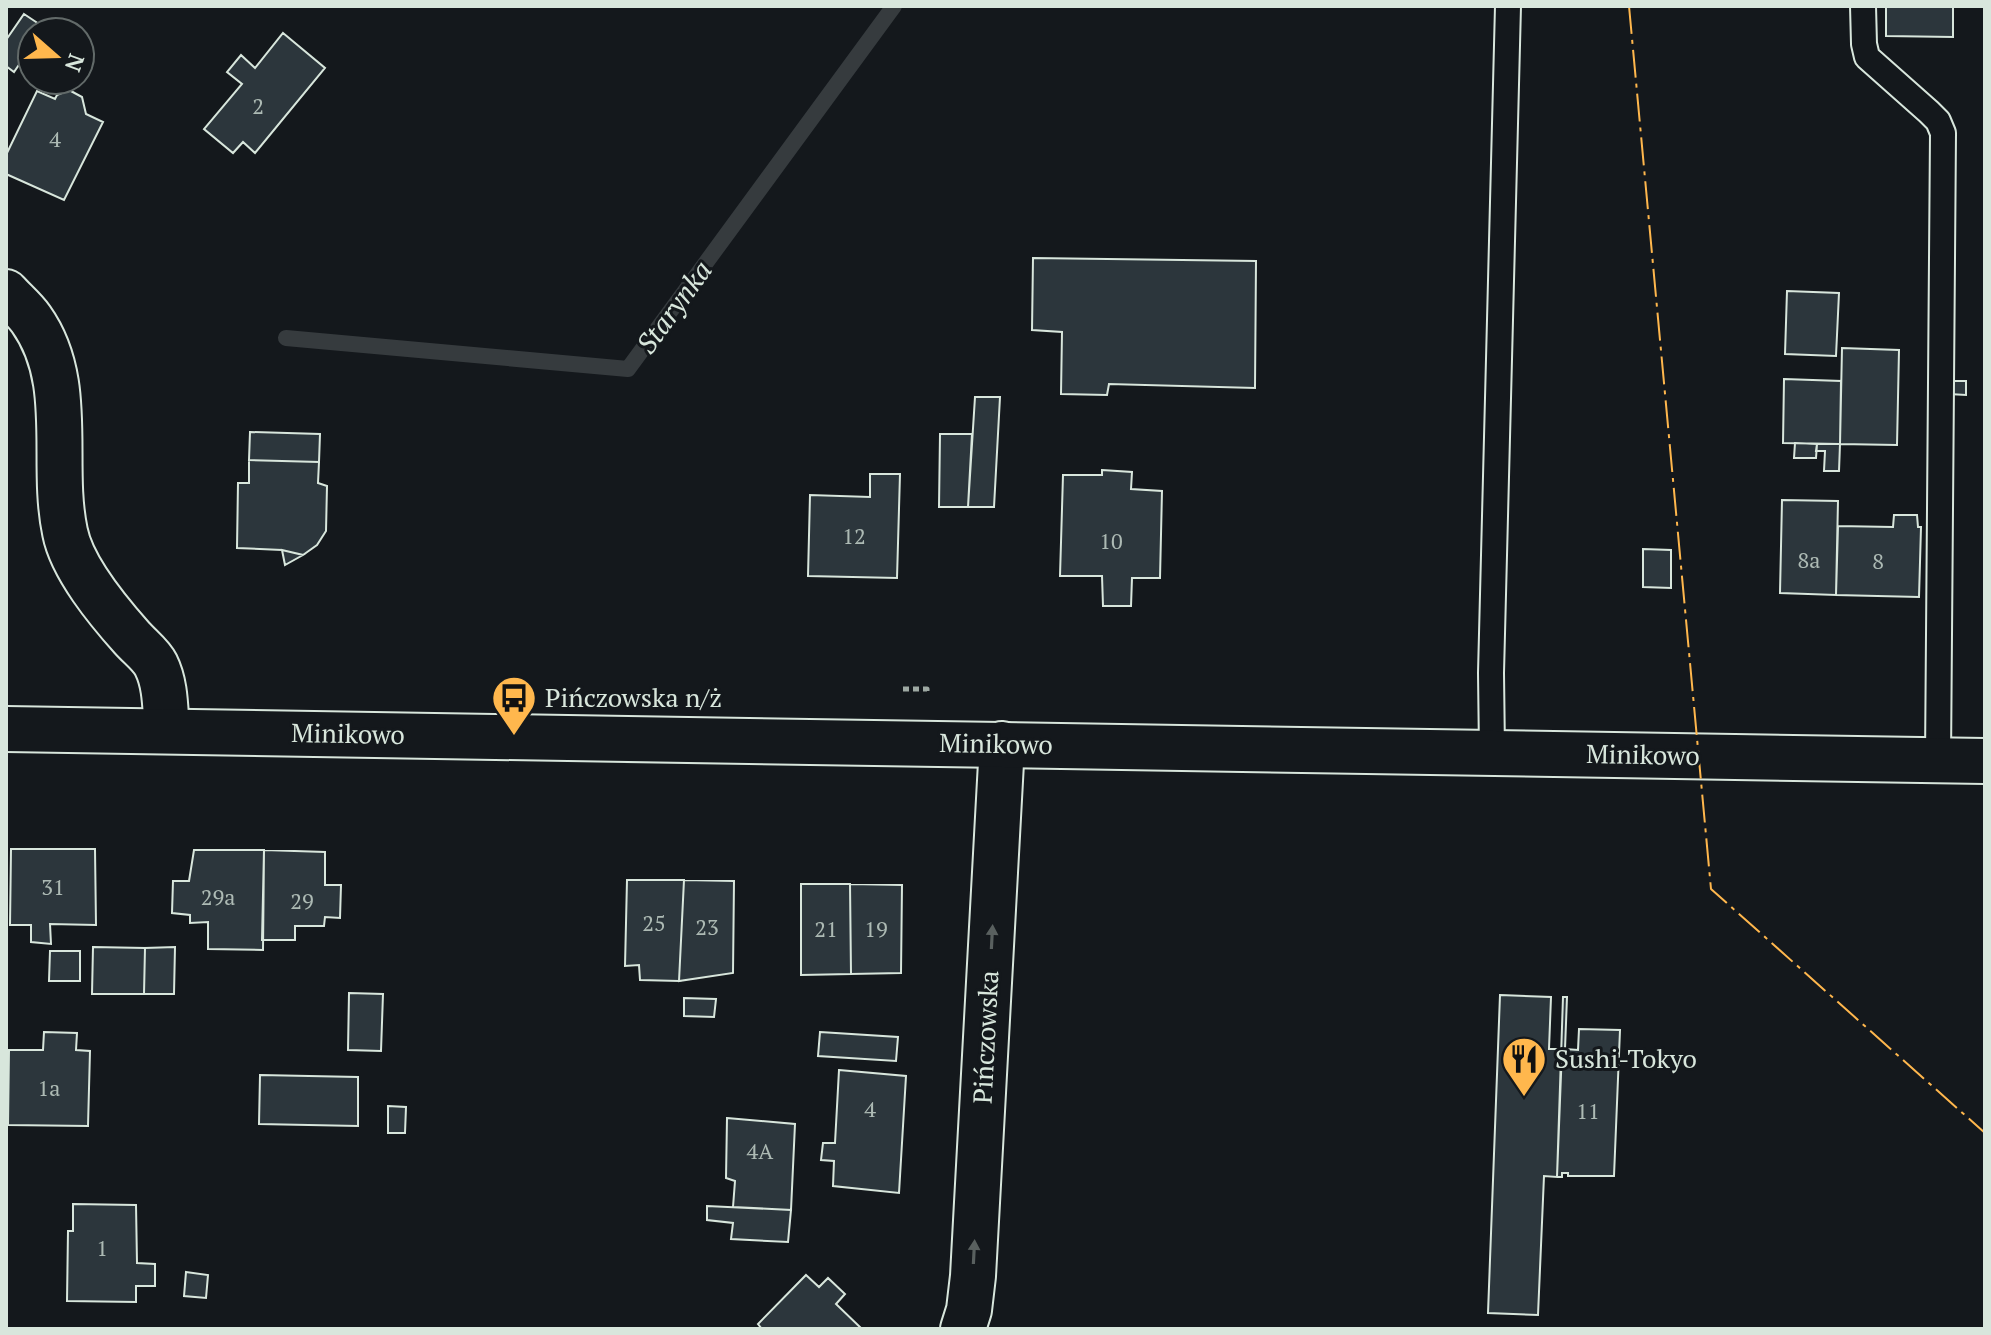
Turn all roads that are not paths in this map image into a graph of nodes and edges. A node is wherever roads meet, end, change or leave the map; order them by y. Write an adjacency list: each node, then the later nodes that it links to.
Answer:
1 (1508, 6): 7 (lane)
2 (1863, 6): 8 (lane)
3 (6, 292): 5 (street)
4 (6, 729): 5 (street, Minikowo)
5 (167, 731): 6 (street, Minikowo)
6 (1002, 744): 7 (street, Minikowo); 10 (street, Pińczowska, one-way to 6)
7 (1492, 752): 8 (street, Minikowo)
8 (1938, 760): 9 (street, Minikowo)
9 (1985, 761)
10 (963, 1329)

